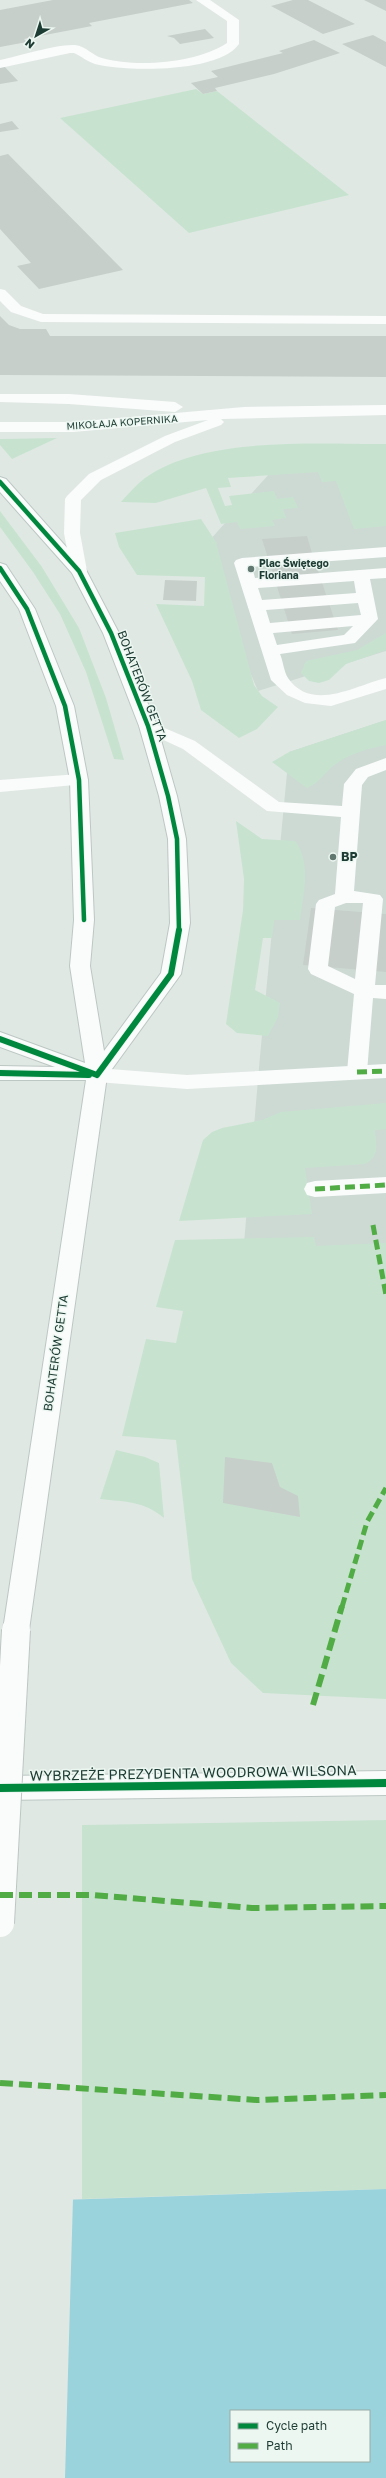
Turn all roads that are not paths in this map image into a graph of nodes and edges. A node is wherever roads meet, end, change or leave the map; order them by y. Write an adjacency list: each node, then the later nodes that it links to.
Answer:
1 (202, 0): 2 (main road)
2 (0, 64)
3 (0, 293): 4 (main road)
4 (386, 320)
5 (0, 398): 7 (main road, MIKOŁAJA KOPERNIKA)
6 (386, 410): 7 (main road, MIKOŁAJA KOPERNIKA)
7 (244, 412): 8 (main road, MIKOŁAJA KOPERNIKA); 12 (main road)
8 (0, 427)
9 (0, 482): 12 (main road, BOHATERÓW GETTA)
10 (386, 552): 15 (main road)
11 (0, 568): 24 (main road, BOHATERÓW GETTA)
12 (78, 571): 22 (main road, BOHATERÓW GETTA)
13 (386, 573): 14 (main road)
14 (361, 574): 15 (main road); 16 (main road)
15 (248, 584): 17 (main road)
16 (366, 597): 17 (main road); 18 (main road)
17 (255, 606): 19 (main road)
18 (370, 619): 19 (main road); 20 (main road)
19 (263, 629): 20 (main road)
20 (269, 651): 21 (main road)
21 (386, 683)
22 (148, 726): 26 (main road); 35 (main road, BOHATERÓW GETTA)
23 (386, 763): 26 (main road)
24 (79, 780): 25 (main road); 35 (main road, BOHATERÓW GETTA)
25 (0, 786)
26 (350, 812): 27 (main road)
27 (344, 897): 28 (main road); 29 (main road)
28 (379, 900): 29 (main road)
29 (364, 991): 30 (main road); 33 (main road)
30 (386, 992)
31 (0, 1039): 35 (main road)
32 (386, 1071): 33 (main road)
33 (357, 1072): 35 (main road)
34 (0, 1073): 35 (main road)
35 (97, 1076): 40 (main road, BOHATERÓW GETTA, bridge)
36 (386, 1184): 37 (main road)
37 (315, 1189)
38 (386, 1783): 39 (main road, WYBRZEŻE PREZYDENTA WOODROWA WILSONA)
39 (0, 1788)
40 (0, 1924)

